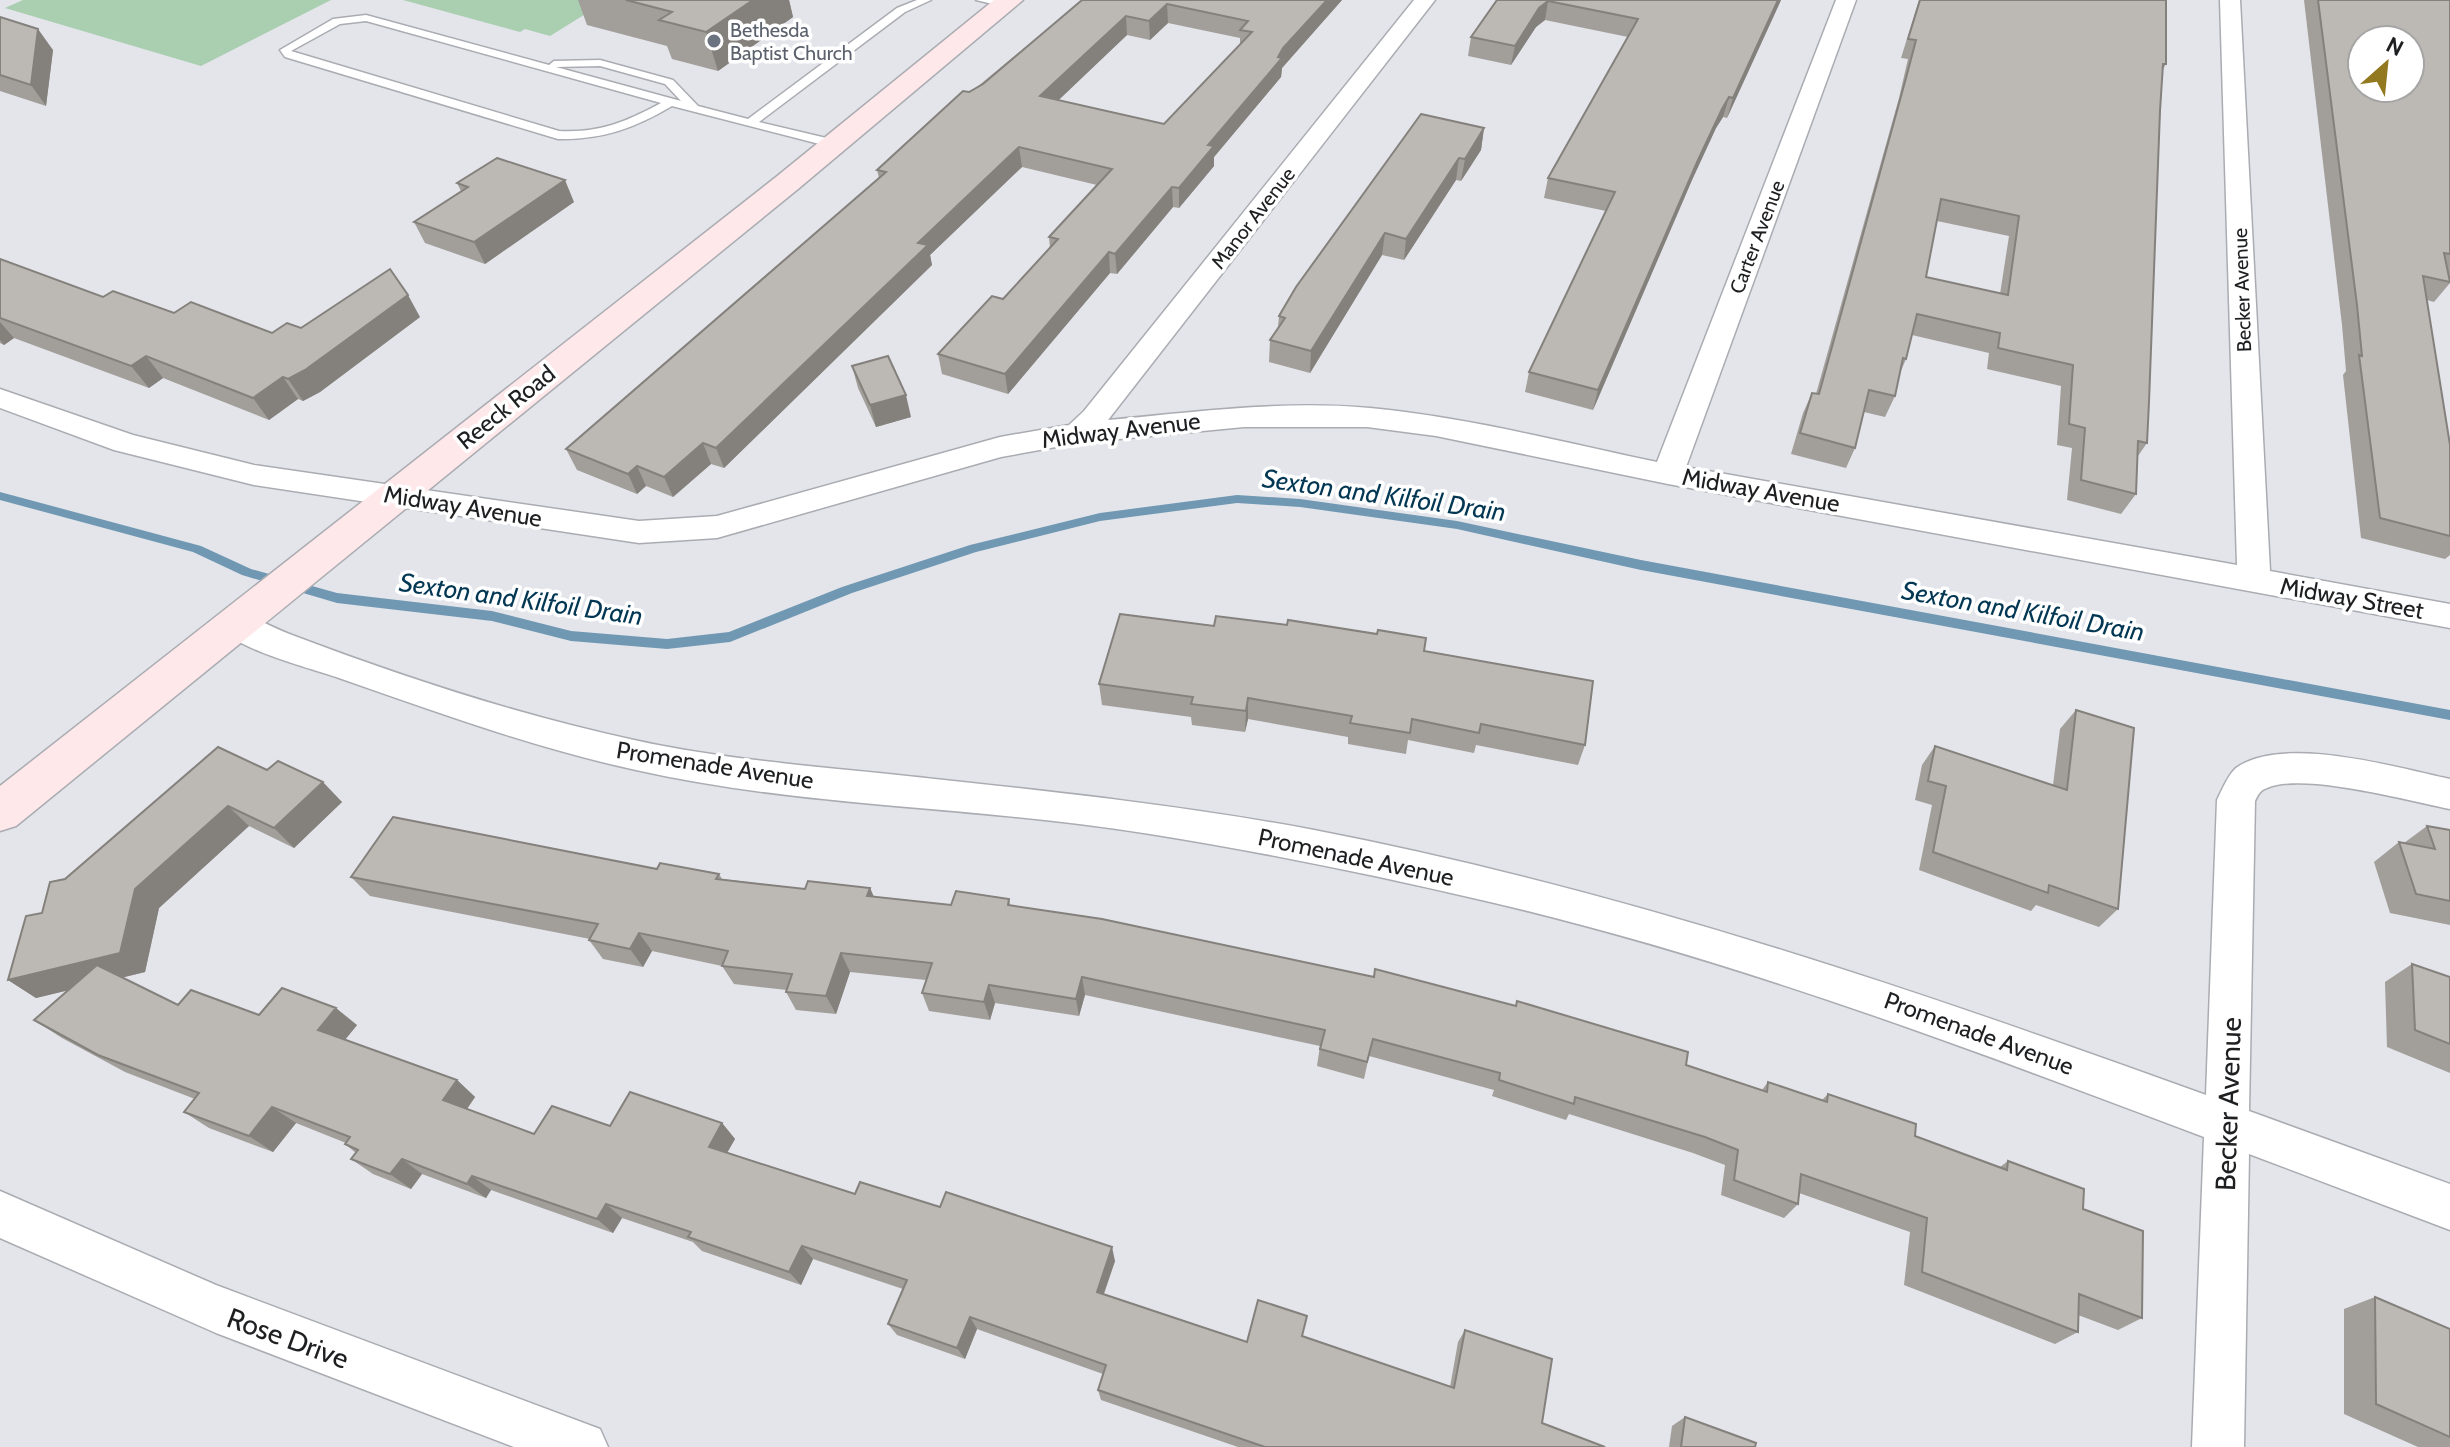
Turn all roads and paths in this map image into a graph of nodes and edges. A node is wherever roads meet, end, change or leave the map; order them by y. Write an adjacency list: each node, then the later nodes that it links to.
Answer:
1 (926, 0): 9 (lane)
2 (1425, 0): 12 (street, Manor Avenue)
3 (1846, 0): 13 (street, Carter Avenue)
4 (2230, 0): 15 (street, Becker Avenue)
5 (999, 1): 10 (street, Reeck Road)
6 (540, 65): 7 (lane); 7 (lane); 8 (lane)
7 (668, 104): 8 (lane)
8 (696, 111): 9 (lane)
9 (749, 124): 10 (lane)
10 (835, 144): 14 (street, Reeck Road)
11 (0, 398): 14 (street, Midway Avenue)
12 (1078, 433): 13 (street, Midway Avenue); 14 (street, Midway Avenue)
13 (1668, 474): 15 (street, Midway Avenue)
14 (393, 495): 17 (street, Reeck Road)
15 (2254, 580): 16 (street, Midway Street)
16 (2450, 616)
17 (244, 617): 19 (street, Reeck Road); 20 (street, Promenade Avenue)
18 (2450, 794): 20 (street, Becker Avenue)
19 (0, 812)
20 (2227, 1124): 21 (street, Promenade Avenue); 24 (street, Becker Avenue)
21 (2450, 1207)
22 (0, 1214): 23 (street, Rose Drive)
23 (582, 1447)
24 (2218, 1447)

